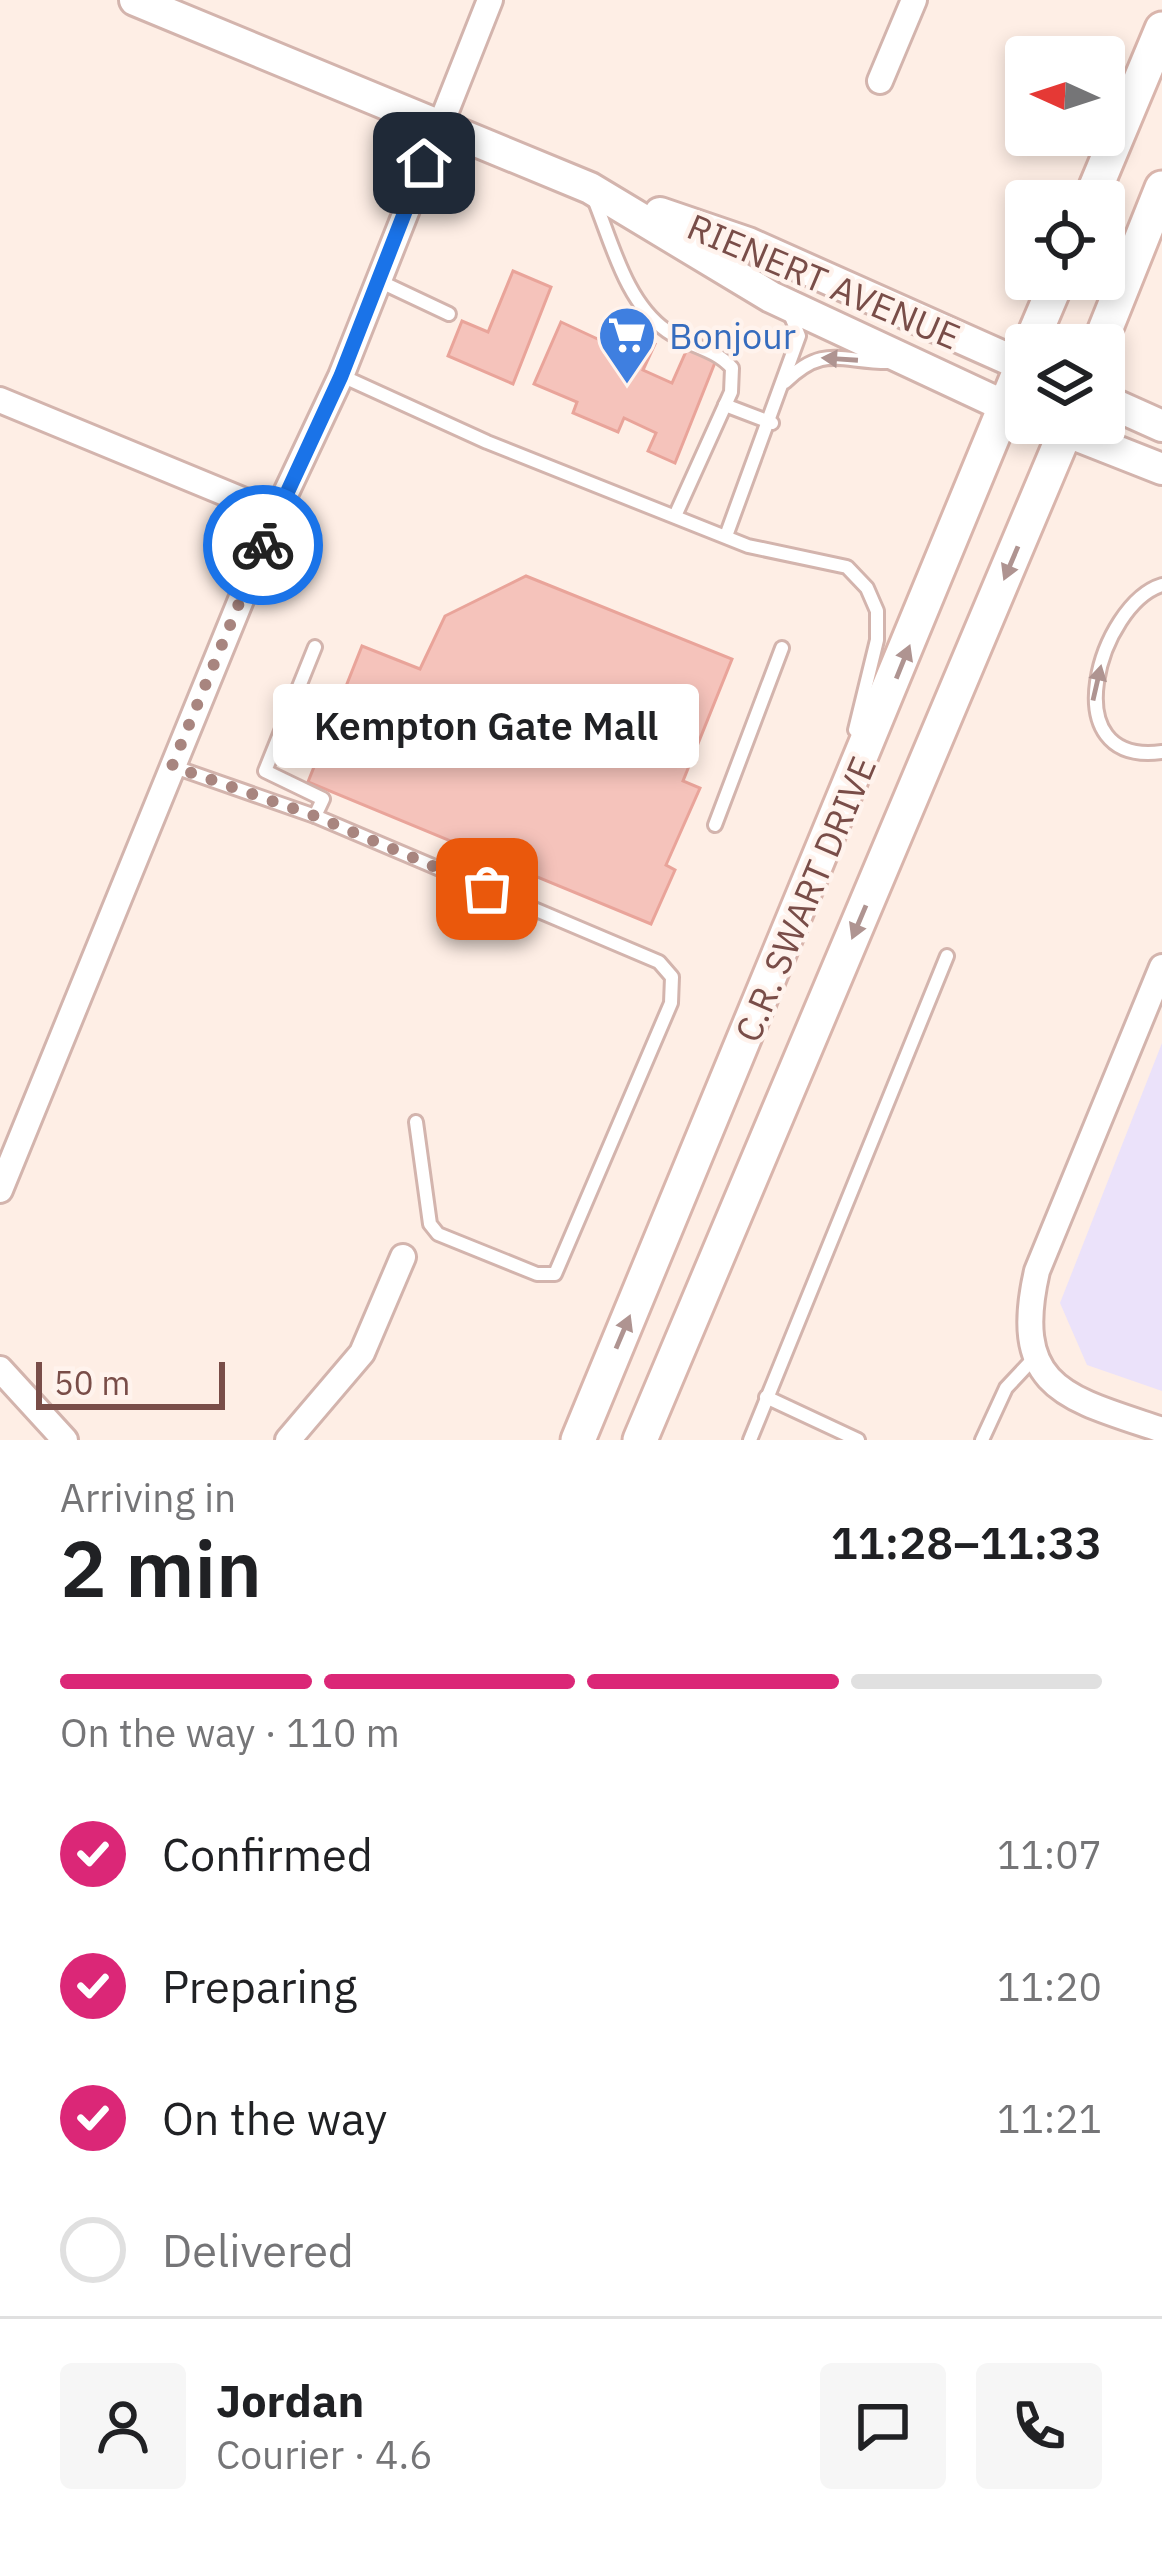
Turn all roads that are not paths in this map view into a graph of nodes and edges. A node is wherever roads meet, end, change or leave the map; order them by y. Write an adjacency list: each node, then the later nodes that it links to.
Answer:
1 (135, 0): 6 (street, RIENERT AVENUE)
2 (490, 0): 6 (street)
3 (914, 0): 5 (street)
4 (1162, 29): 7 (main road)
5 (880, 81)
6 (439, 124): 8 (street, RIENERT AVENUE); 11 (street)
7 (1099, 180)
8 (590, 188): 10 (street, RIENERT AVENUE); 20 (lane)
9 (1162, 188): 14 (main road)
10 (620, 203): 12 (street, RIENERT AVENUE); 15 (street, RIENERT AVENUE)
11 (378, 280): 13 (lane); 17 (street)
12 (771, 297): 16 (street, RIENERT AVENUE); 18 (lane)
13 (449, 314)
14 (1107, 324)
15 (1005, 349)
16 (905, 361): 18 (lane, one-way to 18); 21 (street, RIENERT AVENUE)
17 (341, 376): 29 (street); 30 (lane)
18 (784, 382): 23 (lane)
19 (0, 400): 29 (street)
20 (725, 405): 23 (lane); 30 (lane)
21 (1005, 407)
22 (1125, 409): 24 (street)
23 (772, 423): 31 (lane)
24 (1162, 426)
25 (1005, 439): 39 (main road, C.R. SWART DRIVE, one-way to 25)
26 (1053, 444): 52 (main road, C.R. SWART DRIVE, one-way to 52)
27 (1103, 444): 28 (street)
28 (1162, 469)
29 (276, 514): 36 (street)
30 (675, 516): 31 (lane)
31 (726, 536): 39 (lane)
32 (1162, 585): 35 (lane, one-way to 32)
33 (315, 647): 37 (lane)
34 (782, 648): 38 (lane)
35 (1162, 752)
36 (172, 766): 37 (lane); 43 (street)
37 (315, 816): 42 (lane)
38 (715, 825)
39 (830, 840): 51 (main road, C.R. SWART DRIVE, one-way to 39)
40 (946, 956): 47 (lane)
41 (1162, 967): 45 (street)
42 (416, 1122)
43 (0, 1190)
44 (403, 1257): 50 (street)
45 (1035, 1357): 48 (street); 55 (lane)
46 (0, 1369): 49 (street)
47 (766, 1397): 53 (lane); 54 (lane)
48 (1162, 1430)
49 (65, 1440)
50 (288, 1440)
51 (578, 1440)
52 (640, 1440)
53 (750, 1440)
54 (858, 1440)
55 (982, 1440)

